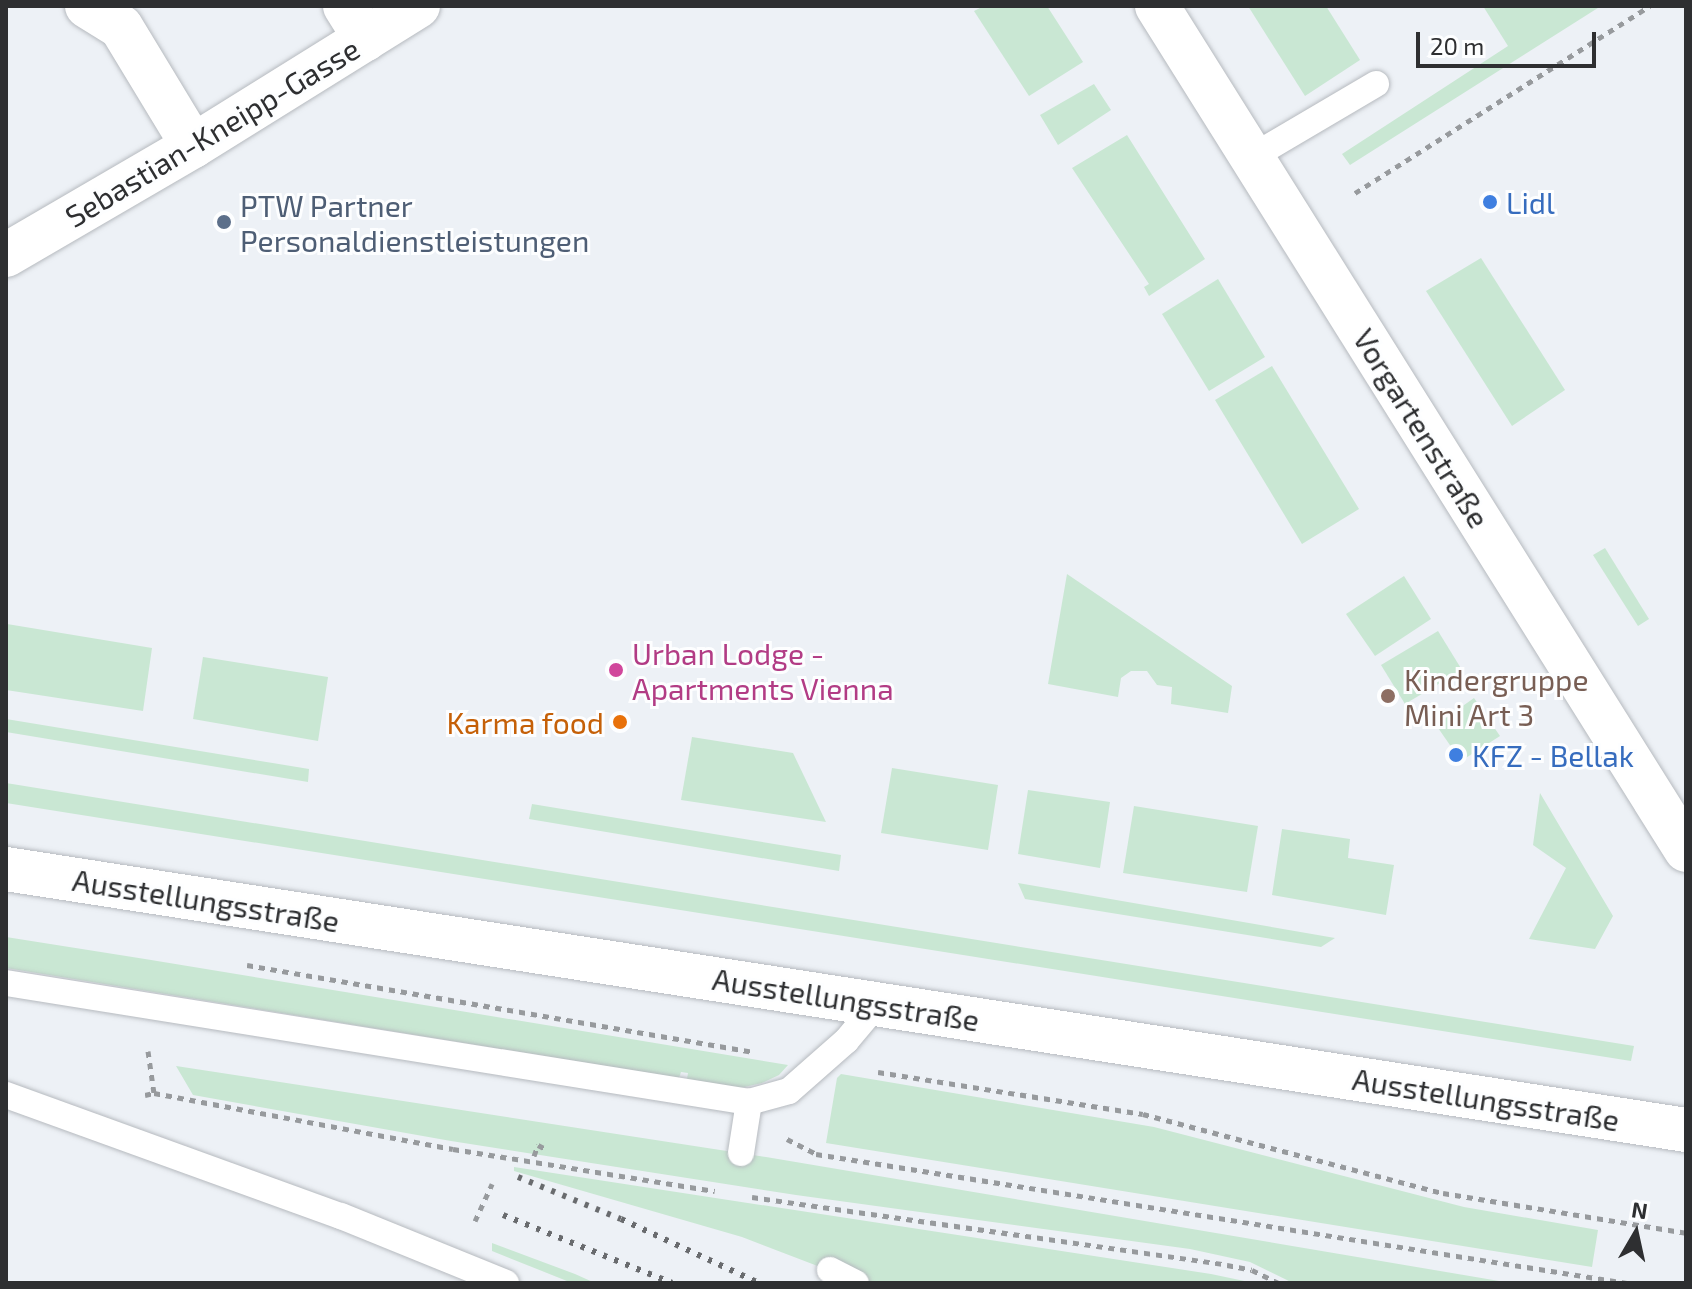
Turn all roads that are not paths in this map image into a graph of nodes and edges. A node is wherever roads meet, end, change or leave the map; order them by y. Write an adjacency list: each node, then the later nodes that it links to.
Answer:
1 (87, 6): 6 (street)
2 (418, 6): 4 (street, Sebastian-Kneipp-Gasse)
3 (1157, 6): 7 (street, Vorgartenstraße)
4 (355, 22): 6 (street, Sebastian-Kneipp-Gasse)
5 (1376, 84): 7 (lane)
6 (193, 146): 8 (street, Sebastian-Kneipp-Gasse)
7 (1252, 157): 9 (street, Vorgartenstraße)
8 (6, 255)
9 (1686, 850)
10 (6, 869): 12 (street, Ausstellungsstraße)
11 (6, 983): 14 (lane)
12 (877, 1004): 14 (lane); 15 (street, Ausstellungsstraße)
13 (6, 1095): 18 (lane)
14 (749, 1102): 16 (lane)
15 (1686, 1130)
16 (741, 1153)
17 (830, 1270): 19 (lane)
18 (506, 1283)
19 (856, 1283)

